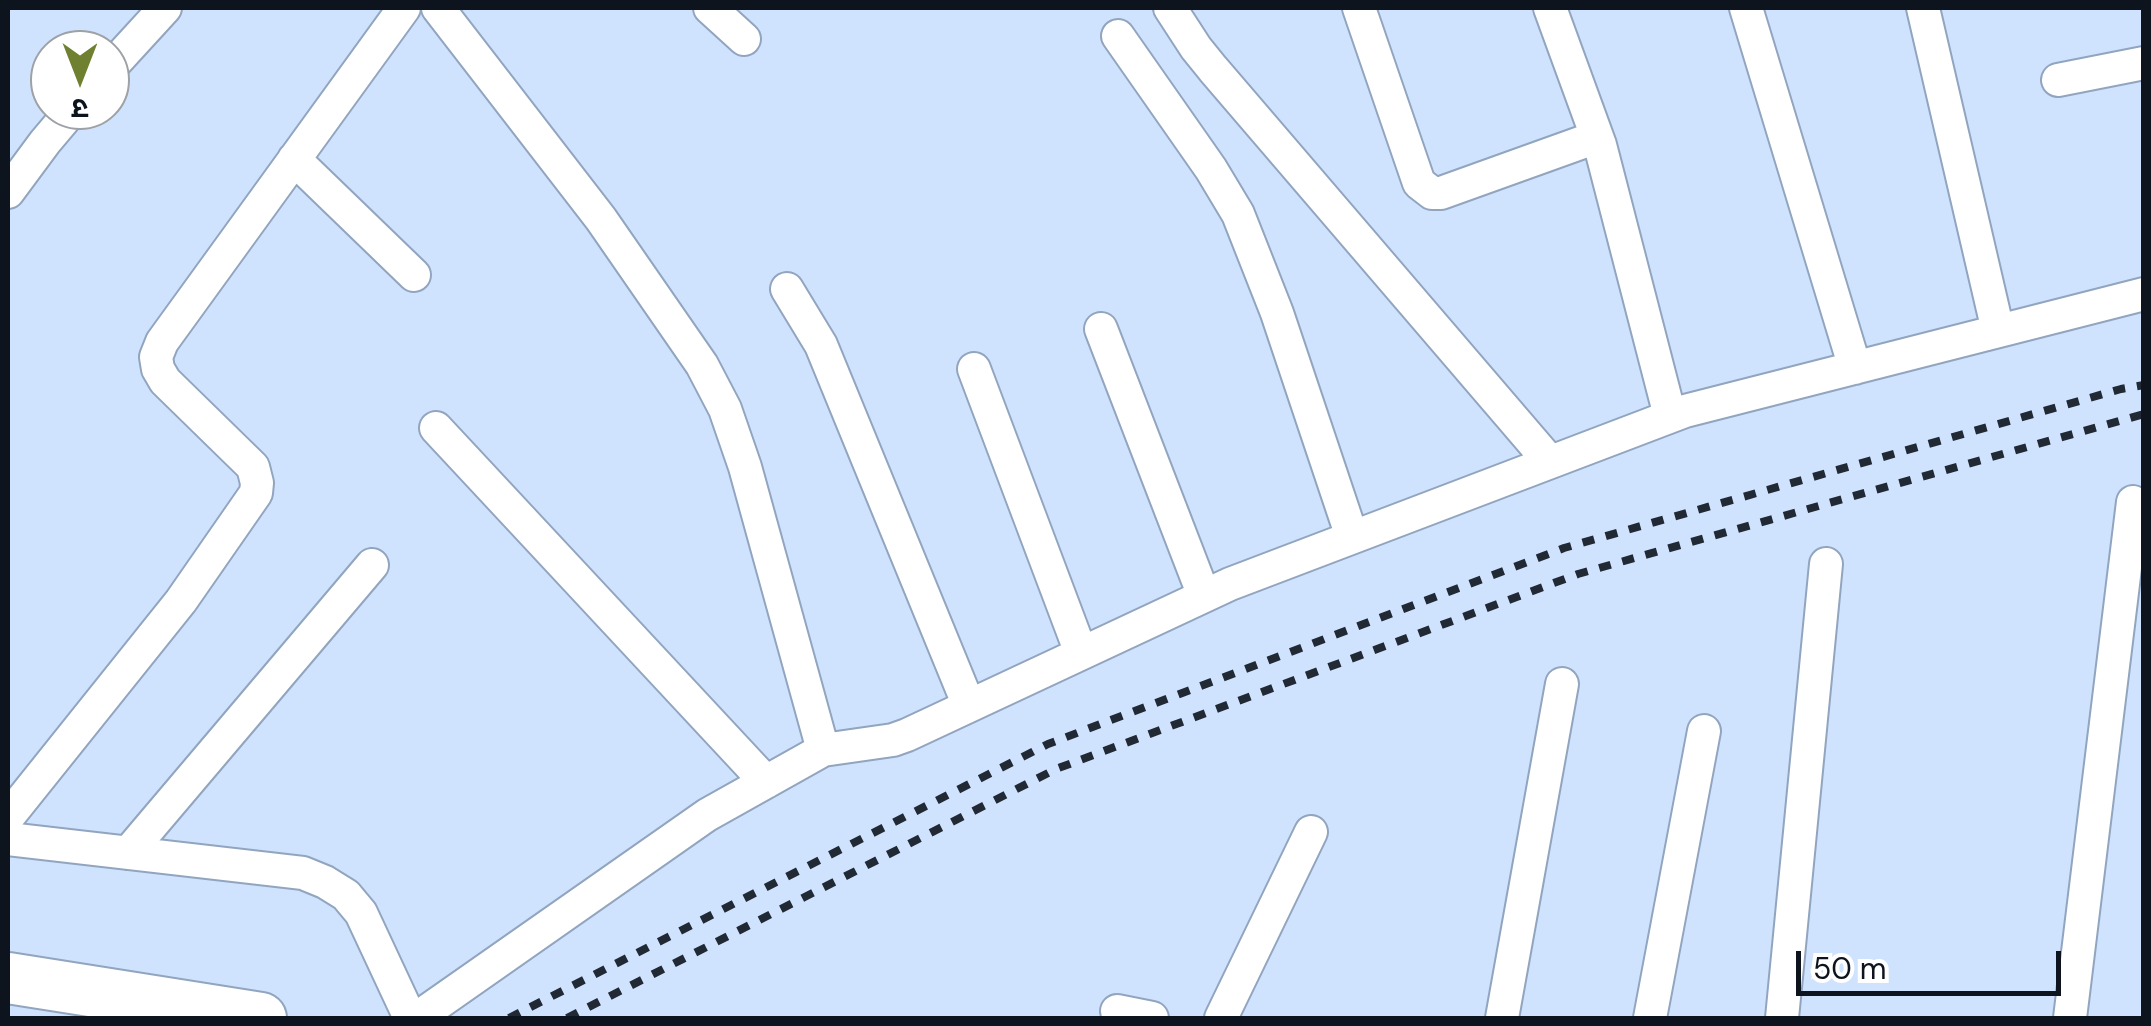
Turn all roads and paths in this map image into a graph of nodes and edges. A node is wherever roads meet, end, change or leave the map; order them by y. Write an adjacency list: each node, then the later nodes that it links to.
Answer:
1 (165, 8): 12 (street)
2 (404, 8): 17 (street)
3 (438, 8): 38 (street)
4 (710, 8): 11 (street)
5 (1170, 8): 28 (street)
6 (1359, 8): 16 (street)
7 (1550, 8): 16 (street)
8 (1746, 8): 24 (street)
9 (1923, 8): 23 (street)
10 (1118, 36): 30 (street)
11 (744, 39)
12 (130, 46)
13 (2144, 63): 14 (street)
14 (2058, 80)
15 (54, 130): 18 (street)
16 (1598, 137): 26 (street)
17 (294, 159): 19 (street); 40 (street)
18 (8, 192)
19 (414, 275)
20 (787, 289): 36 (street)
21 (2144, 294): 23 (street)
22 (1101, 330): 33 (street)
23 (1998, 331): 24 (street)
24 (1855, 368): 26 (street)
25 (974, 369): 34 (street)
26 (1670, 416): 28 (street)
27 (436, 428): 39 (street)
28 (1550, 462): 30 (street)
29 (2133, 502): 53 (street)
30 (1352, 537): 33 (street)
31 (1826, 564): 52 (street)
32 (372, 566): 43 (street)
33 (1204, 596): 34 (street)
34 (1081, 653): 36 (street)
35 (1562, 684): 50 (street)
36 (969, 706): 38 (street)
37 (1704, 732): 51 (street)
38 (834, 748): 39 (street)
39 (766, 782): 47 (street)
40 (8, 817)
41 (1311, 832): 49 (street)
42 (8, 840): 43 (street)
43 (128, 854): 47 (street)
44 (8, 978): 46 (main road)
45 (1117, 1011): 48 (street)
46 (261, 1018)
47 (413, 1018)
48 (1152, 1018)
49 (1221, 1018)
50 (1502, 1018)
51 (1650, 1018)
52 (1782, 1018)
53 (2070, 1018)

